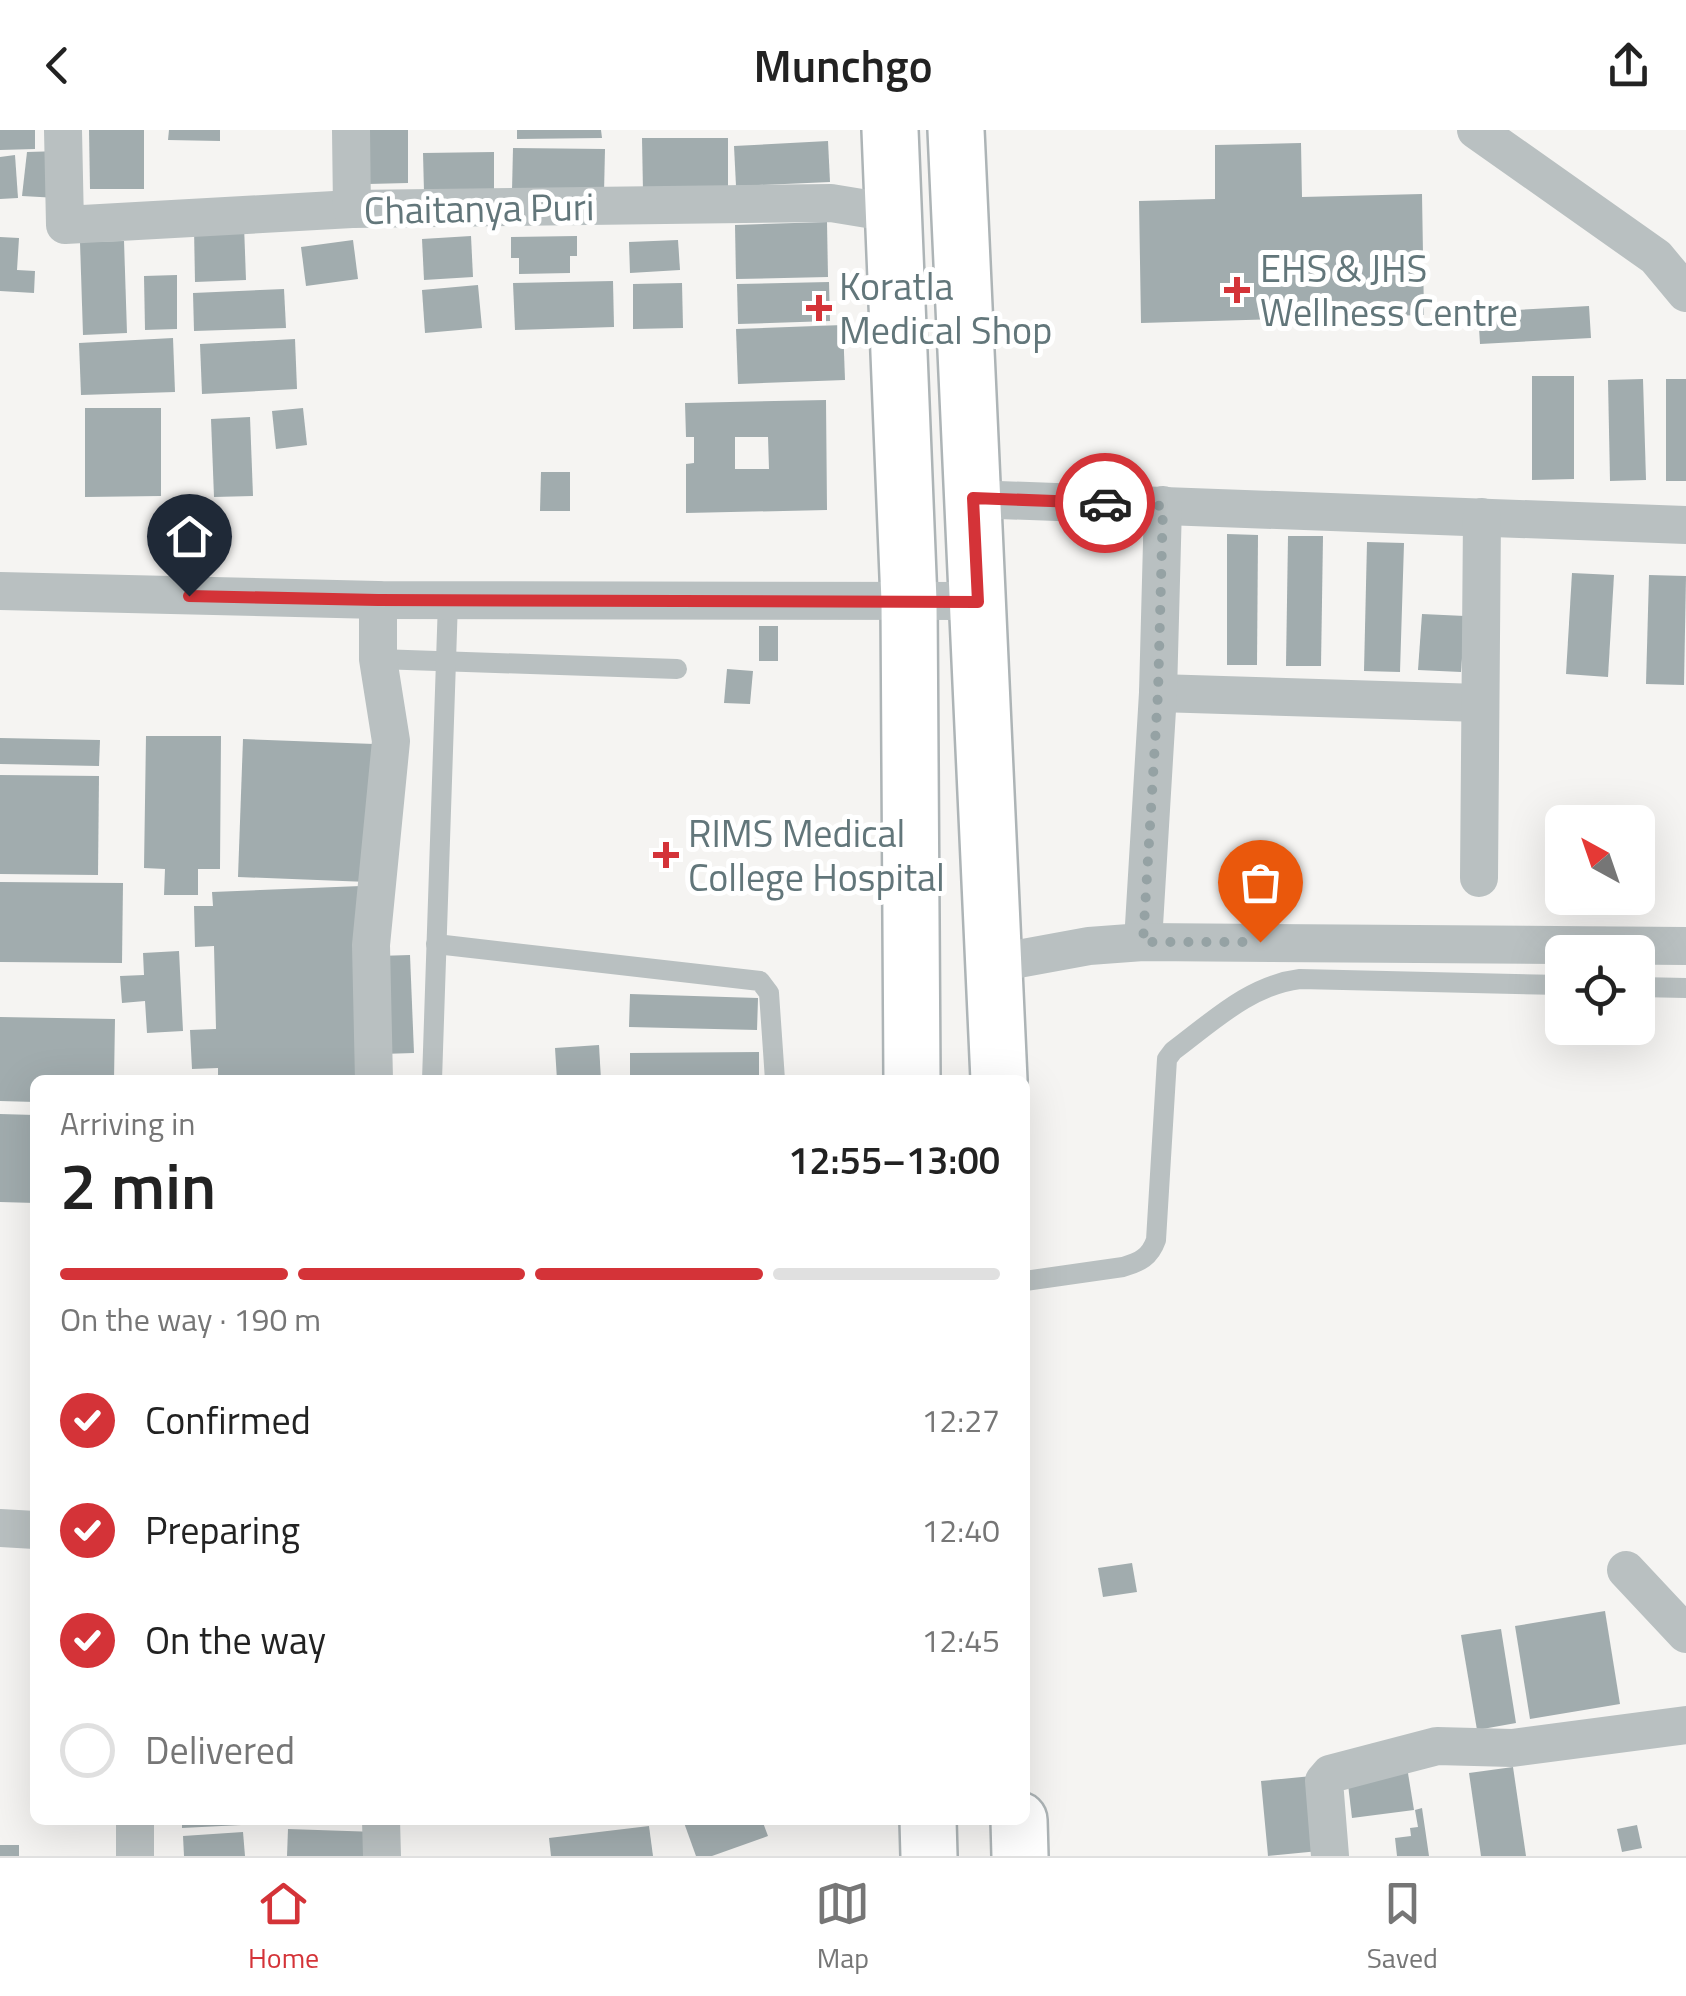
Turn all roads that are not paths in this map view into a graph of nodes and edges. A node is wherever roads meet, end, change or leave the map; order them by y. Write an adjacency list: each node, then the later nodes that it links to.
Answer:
1 (63, 130): 6 (street, Chaitanya Puri)
2 (351, 130): 6 (street)
3 (890, 130): 7 (main road)
4 (1476, 130): 8 (street)
5 (958, 131): 9 (main road)
6 (352, 209): 7 (street, Chaitanya Puri)
7 (892, 213): 16 (main road)
8 (1686, 293)
9 (973, 498): 10 (street); 17 (main road)
10 (1163, 506): 11 (street); 21 (street)
11 (1482, 517): 12 (street); 22 (street)
12 (1686, 525)
13 (0, 591): 14 (street)
14 (378, 600): 15 (street); 18 (street)
15 (448, 600): 16 (street); 19 (lane)
16 (909, 602): 17 (street); 34 (main road)
17 (978, 602): 27 (main road)
18 (378, 659): 19 (lane); 31 (street)
19 (448, 660): 20 (lane); 25 (lane)
20 (676, 670)
21 (1158, 693): 22 (street); 24 (street)
22 (1480, 702): 23 (street)
23 (1479, 878)
24 (1143, 942): 26 (street); 27 (street)
25 (436, 944): 32 (lane); 33 (lane)
26 (1686, 946)
27 (996, 963): 35 (main road)
28 (1545, 985): 36 (lane)
29 (1655, 987): 30 (lane)
30 (1686, 988)
31 (374, 1075)
32 (432, 1075)
33 (775, 1075)
34 (912, 1075)
35 (999, 1075)
36 (1030, 1279)
37 (0, 1528): 38 (street)
38 (30, 1530)
39 (1626, 1570): 40 (street)
40 (1686, 1634)
41 (1686, 1725): 50 (street)
42 (135, 1825): 46 (street)
43 (381, 1825): 47 (street)
44 (928, 1825): 48 (main road)
45 (1019, 1825): 49 (main road)
46 (134, 1856)
47 (382, 1856)
48 (929, 1856)
49 (1020, 1856)
50 (1330, 1856)

